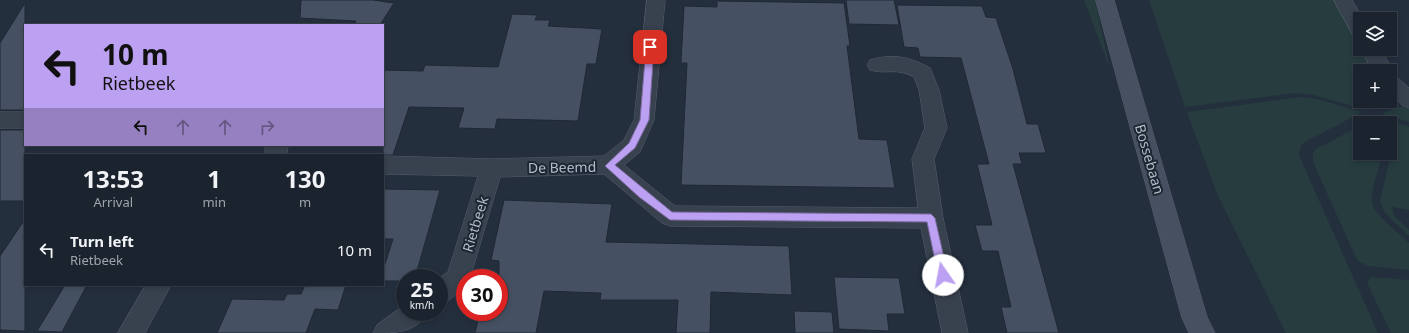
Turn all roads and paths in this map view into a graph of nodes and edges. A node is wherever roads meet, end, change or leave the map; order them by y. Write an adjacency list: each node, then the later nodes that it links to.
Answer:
1 (656, 0): 11 (street, De Beemd)
2 (1105, 0): 17 (street, Bossebaan)
3 (1343, 0): 4 (street)
4 (1353, 18)
5 (877, 65): 13 (street)
6 (1397, 89): 7 (street)
7 (1409, 100)
8 (0, 120): 9 (street)
9 (24, 120)
10 (384, 165): 12 (street, De Beemd)
11 (609, 166): 12 (street, De Beemd); 13 (street)
12 (492, 168): 15 (street, Rietbeek)
13 (931, 218): 20 (street)
14 (158, 286): 18 (street)
15 (448, 286)
16 (402, 321): 19 (street)
17 (1198, 328)
18 (131, 333)
19 (386, 333)
20 (955, 333)

